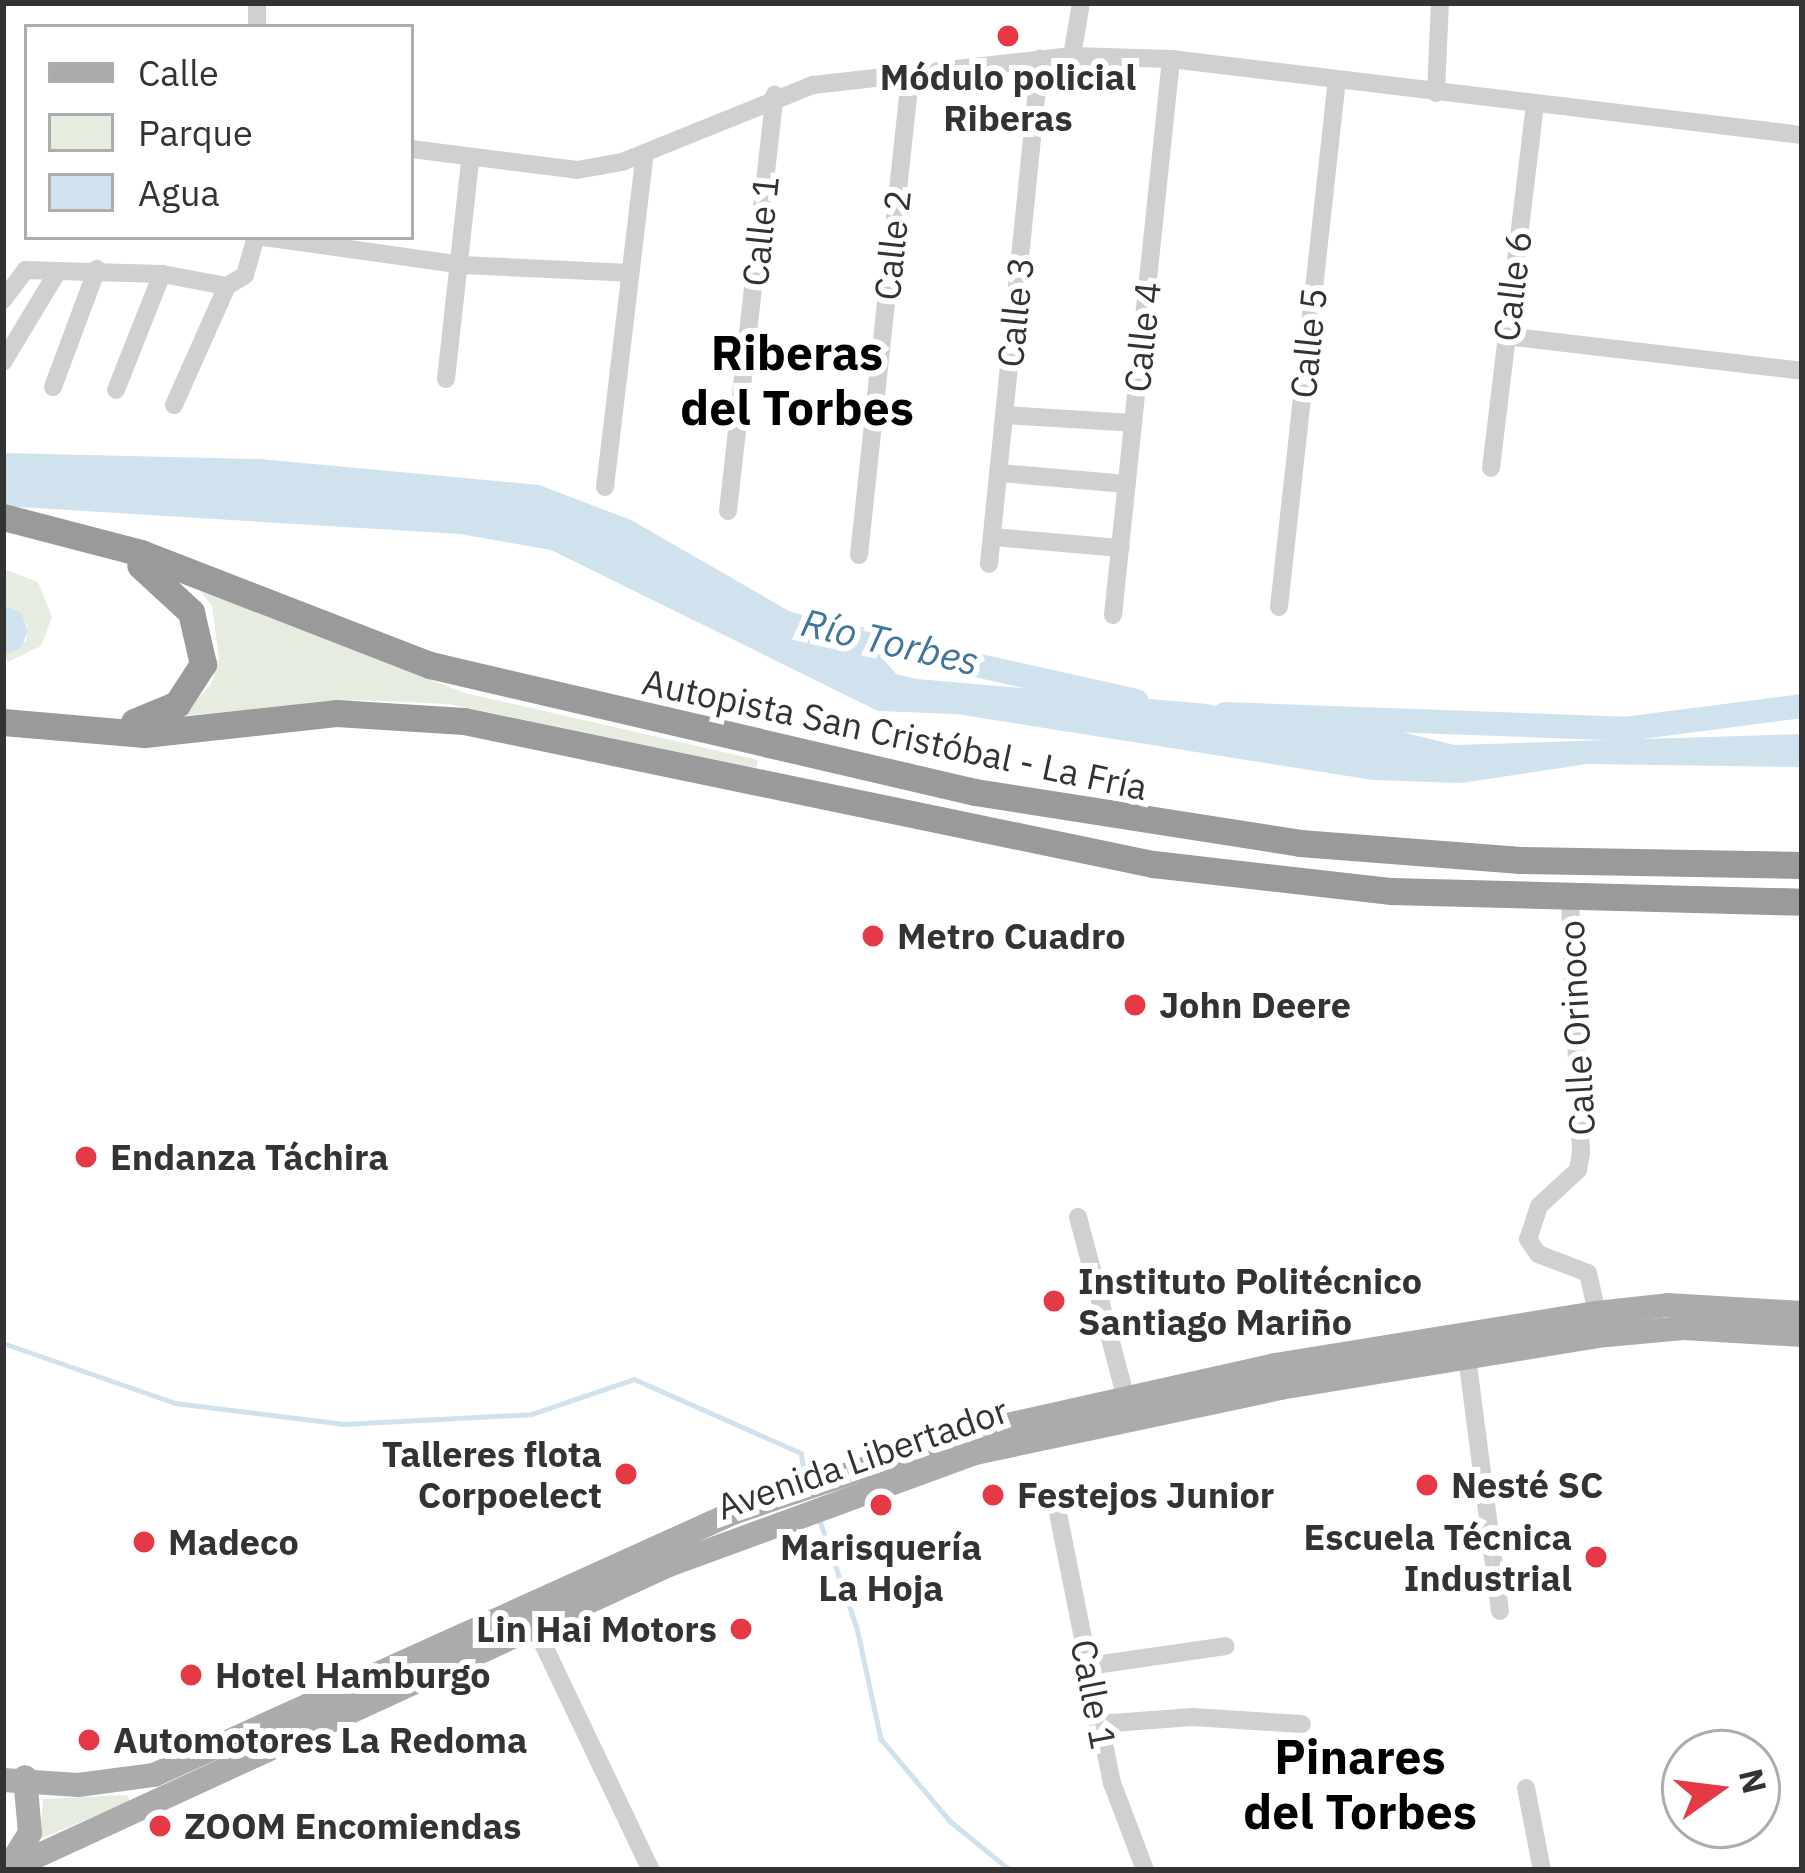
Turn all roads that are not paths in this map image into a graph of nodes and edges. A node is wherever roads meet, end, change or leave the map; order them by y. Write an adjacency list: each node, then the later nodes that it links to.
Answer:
1 (1081, 3): 3 (street)
2 (1440, 3): 8 (street)
3 (1072, 56): 4 (street); 5 (street)
4 (1040, 59): 6 (street); 31 (street, Calle 3)
5 (1171, 59): 7 (street); 32 (street, Calle 4)
6 (910, 78): 9 (street); 42 (street, Calle 2)
7 (1337, 79): 8 (street); 44 (street, Calle 5)
8 (1436, 92): 10 (street)
9 (776, 95): 13 (street); 37 (street, Calle 1)
10 (1535, 104): 11 (street); 24 (street, Calle 6)
11 (1802, 134)
12 (414, 150): 14 (street)
13 (645, 153): 14 (street); 20 (street)
14 (470, 160): 17 (street)
15 (259, 240): 22 (street)
16 (282, 240): 17 (street)
17 (462, 265): 20 (street); 27 (street)
18 (98, 269): 19 (street); 21 (street); 28 (street)
19 (58, 272): 23 (street); 25 (street)
20 (629, 273): 36 (street)
21 (163, 274): 22 (street); 29 (street)
22 (227, 286): 30 (street)
23 (3, 300)
24 (1506, 336): 26 (street); 33 (street, Calle 6)
25 (3, 362)
26 (1802, 371)
27 (446, 379)
28 (52, 387)
29 (116, 390)
30 (174, 405)
31 (1004, 415): 32 (street); 34 (street, Calle 3)
32 (1133, 423): 35 (street, Calle 4)
33 (1491, 468)
34 (1000, 473): 35 (street); 39 (street, Calle 3)
35 (1127, 484): 41 (street, Calle 4)
36 (605, 488)
37 (728, 511)
38 (3, 517): 40 (highway, Autopista San Cristóbal - La Fría)
39 (993, 537): 41 (street); 43 (street, Calle 3)
40 (111, 545): 47 (highway); 48 (highway, Autopista San Cristóbal - La Fría)
41 (1120, 548): 45 (street, Calle 4)
42 (859, 555)
43 (989, 564)
44 (1279, 607)
45 (1113, 615)
46 (3, 722): 47 (highway, Autopista San Cristóbal - La Fría)
47 (115, 732): 49 (highway, Autopista San Cristóbal - La Fría)
48 (1802, 866)
49 (1570, 900): 50 (highway, Autopista San Cristóbal - La Fría); 52 (street, Calle Orinoco)
50 (1802, 902)
51 (1078, 1217): 56 (street)
52 (1597, 1313): 53 (main road, Avenida Libertador); 56 (main road, Avenida Libertador)
53 (1802, 1313)
54 (1802, 1335): 55 (main road, Avenida Libertador)
55 (1467, 1357): 56 (main road, Avenida Libertador); 58 (street)
56 (1128, 1407): 59 (main road, Avenida Libertador); 64 (main road, Avenida Libertador)
57 (1058, 1513): 61 (street, Calle 1)
58 (1500, 1611)
59 (534, 1624): 66 (main road, Avenida Libertador); 67 (street)
60 (1226, 1646): 61 (street)
61 (1088, 1666): 62 (street, Calle 1)
62 (1098, 1724): 63 (street); 68 (street, Calle 1)
63 (1303, 1724)
64 (10, 1774): 66 (main road)
65 (1526, 1788): 69 (street)
66 (5, 1870)
67 (651, 1870)
68 (1145, 1870)
69 (1542, 1870)

